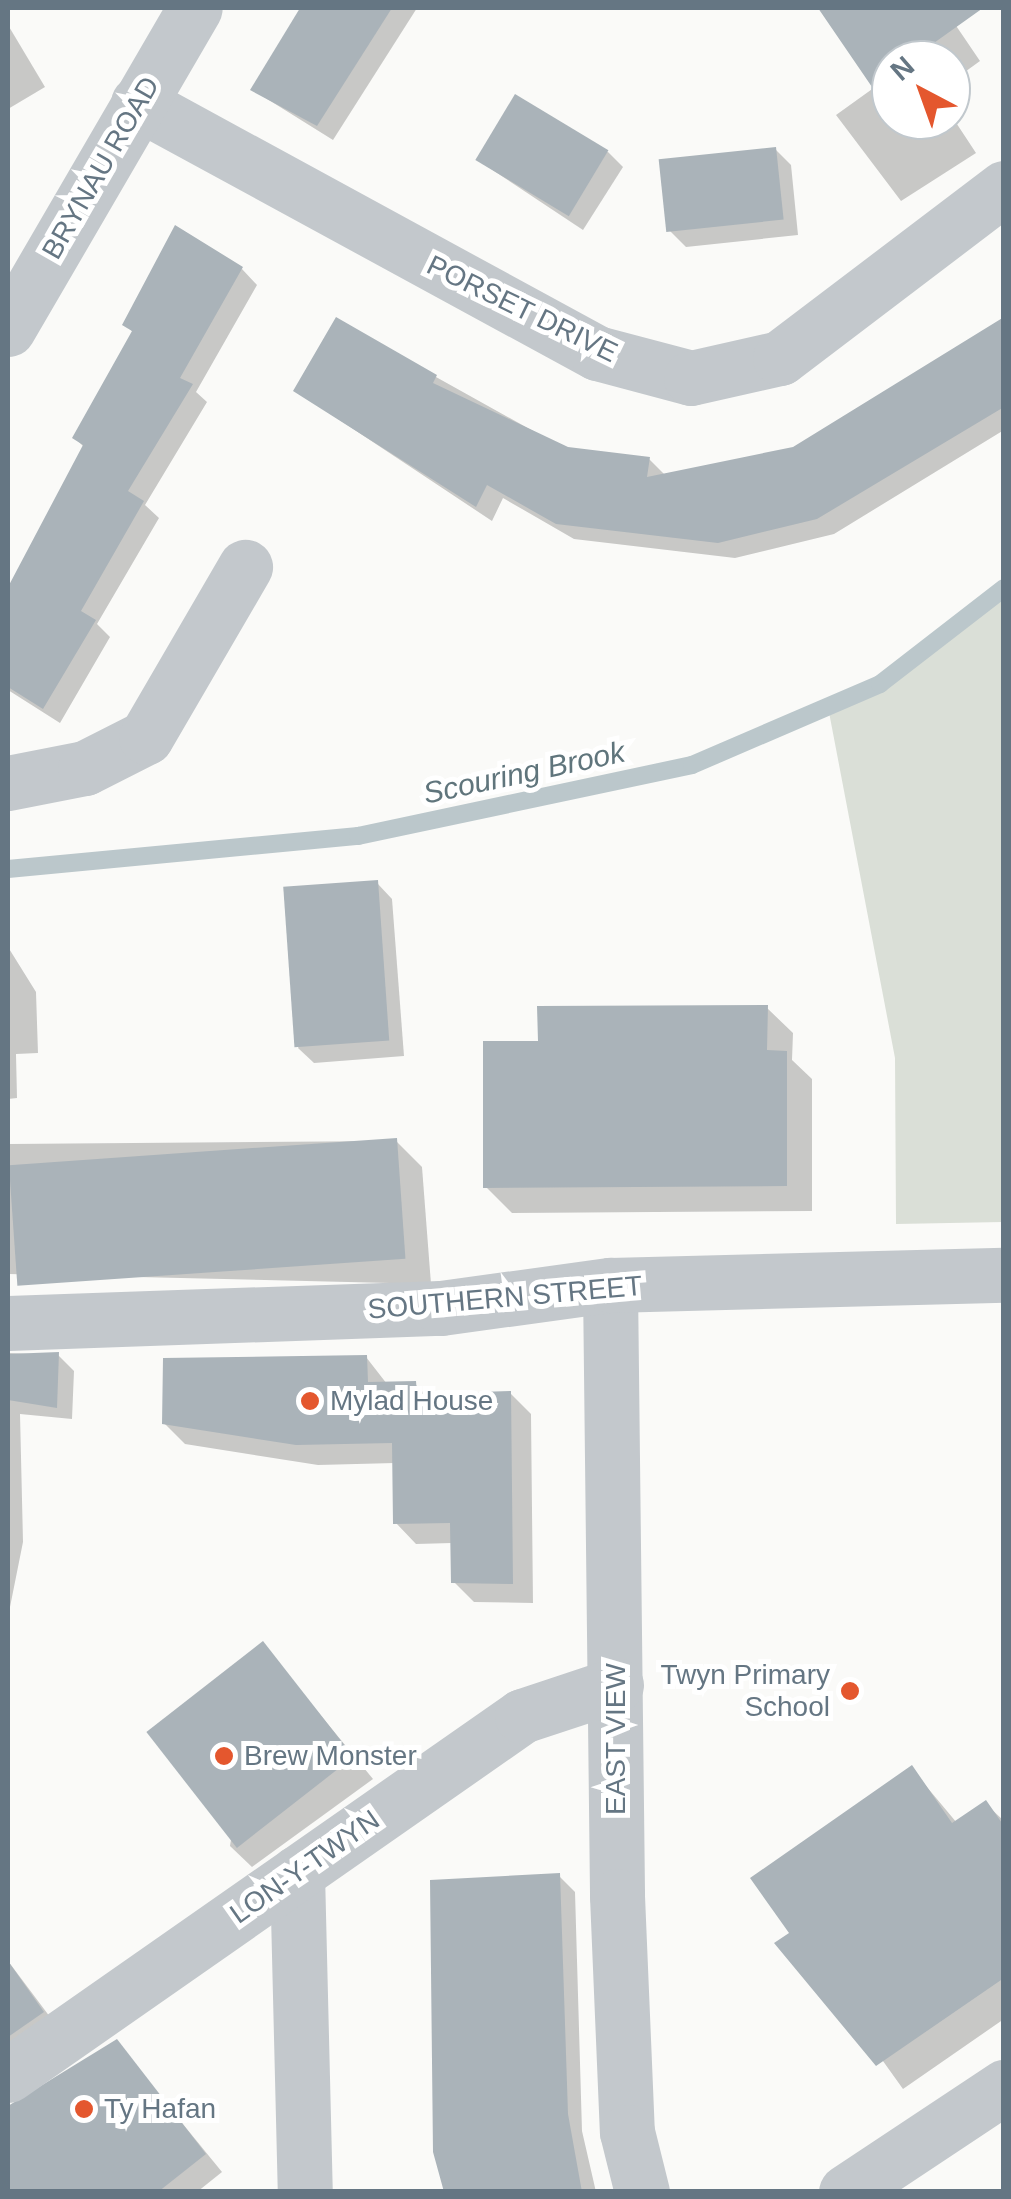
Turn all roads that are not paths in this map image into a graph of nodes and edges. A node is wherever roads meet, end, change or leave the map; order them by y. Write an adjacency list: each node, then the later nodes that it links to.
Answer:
1 (195, 8): 2 (street, BRYNAU ROAD)
2 (138, 103): 3 (street, PORSET DRIVE); 4 (street, BRYNAU ROAD)
3 (1004, 188)
4 (8, 329)
5 (245, 567): 6 (street)
6 (8, 783)
7 (1004, 1275): 8 (street, SOUTHERN STREET)
8 (610, 1284): 9 (street, SOUTHERN STREET); 10 (street, EAST VIEW)
9 (8, 1323)
10 (616, 1685): 11 (street, LON-Y-TWYN); 15 (street, EAST VIEW)
11 (297, 1873): 12 (street, LON-Y-TWYN); 14 (street)
12 (8, 2075)
13 (1004, 2086): 16 (street)
14 (305, 2192)
15 (642, 2192)
16 (846, 2192)

